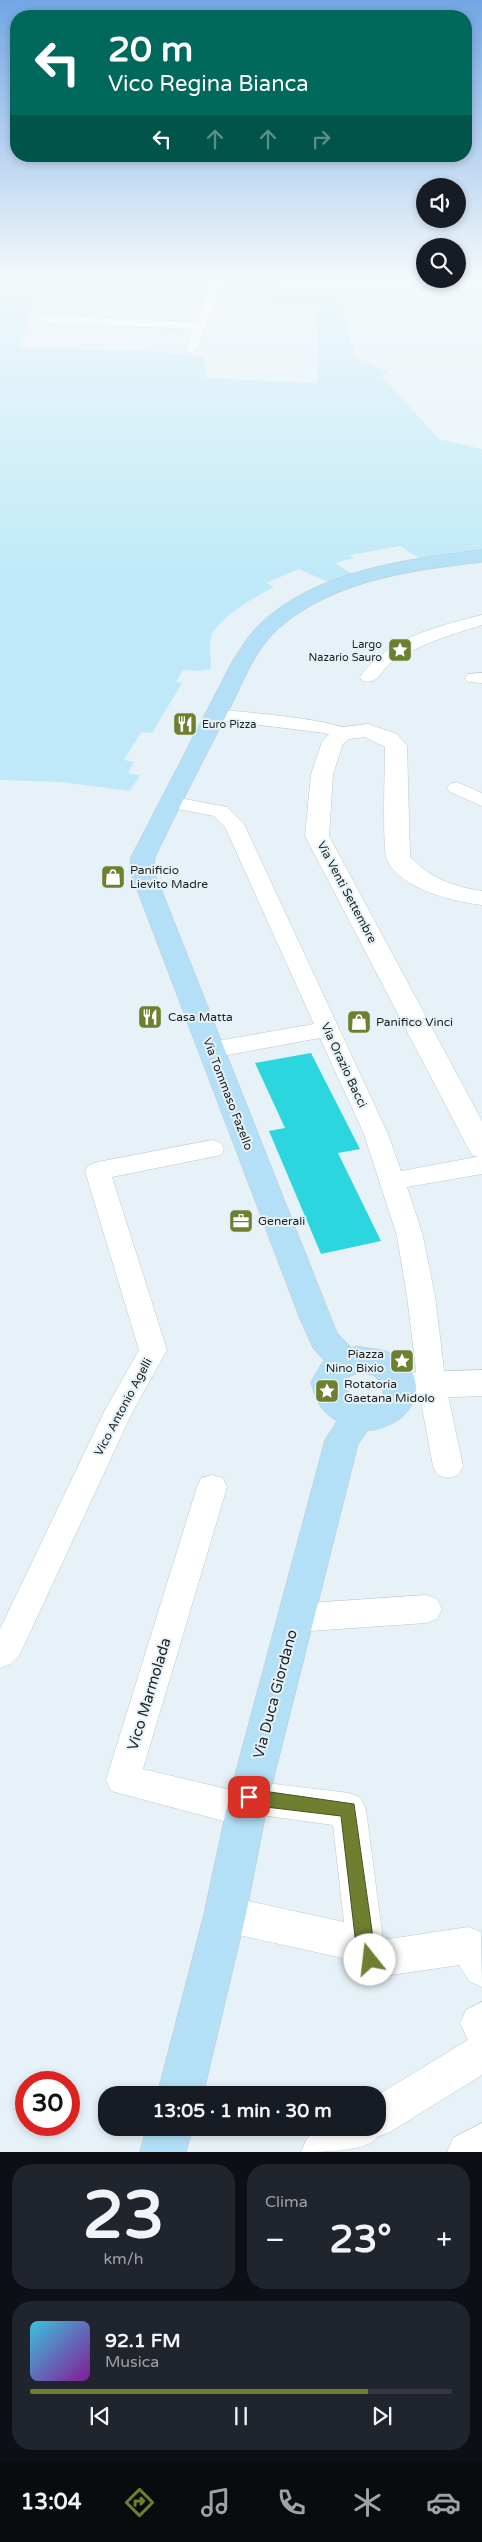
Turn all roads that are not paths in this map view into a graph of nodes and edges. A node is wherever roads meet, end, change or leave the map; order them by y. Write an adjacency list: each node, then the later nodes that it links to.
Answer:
1 (482, 556): 4 (main road, Via Tommaso Fazello)
2 (482, 620): 3 (street)
3 (368, 677)
4 (216, 715): 5 (street); 8 (main road, Via Tommaso Fazello)
5 (344, 733): 9 (street); 12 (street, Via Venti Settembre)
6 (457, 788): 7 (street)
7 (482, 800)
8 (169, 802): 10 (street, Via Orazio Bacci); 11 (main road, Via Tommaso Fazello)
9 (482, 898)
10 (327, 1029): 11 (street); 15 (street, Via Orazio Bacci)
11 (211, 1050): 16 (main road, Via Tommaso Fazello)
12 (482, 1148)
13 (212, 1149): 24 (street, Vico Antonio Agelli)
14 (482, 1165): 15 (street)
15 (392, 1180): 18 (street, Via Orazio Bacci)
16 (346, 1363): 18 (main road); 19 (main road)
17 (482, 1383): 18 (street)
18 (416, 1386): 19 (main road); 20 (street, Via Orazio Bacci)
19 (359, 1416): 23 (main road, Via Duca Giordano)
20 (448, 1466)
21 (212, 1488): 25 (street, Vico Marmolada)
22 (426, 1609): 23 (street)
23 (295, 1618): 25 (main road, Via Duca Giordano)
24 (0, 1654)
25 (247, 1803): 26 (main road, Via Duca Giordano); 27 (street, Vico Marmolada)
26 (225, 1914): 27 (street); 32 (main road, Via Duca Giordano)
27 (365, 1945): 28 (street)
28 (482, 1968)
29 (482, 2021): 30 (street)
30 (482, 2028)
31 (482, 2053): 33 (street)
32 (182, 2086)
33 (386, 2112)
34 (168, 2136): 37 (main road)
35 (348, 2136): 38 (street)
36 (482, 2143): 39 (street)
37 (164, 2152)
38 (321, 2152)
39 (467, 2152)

